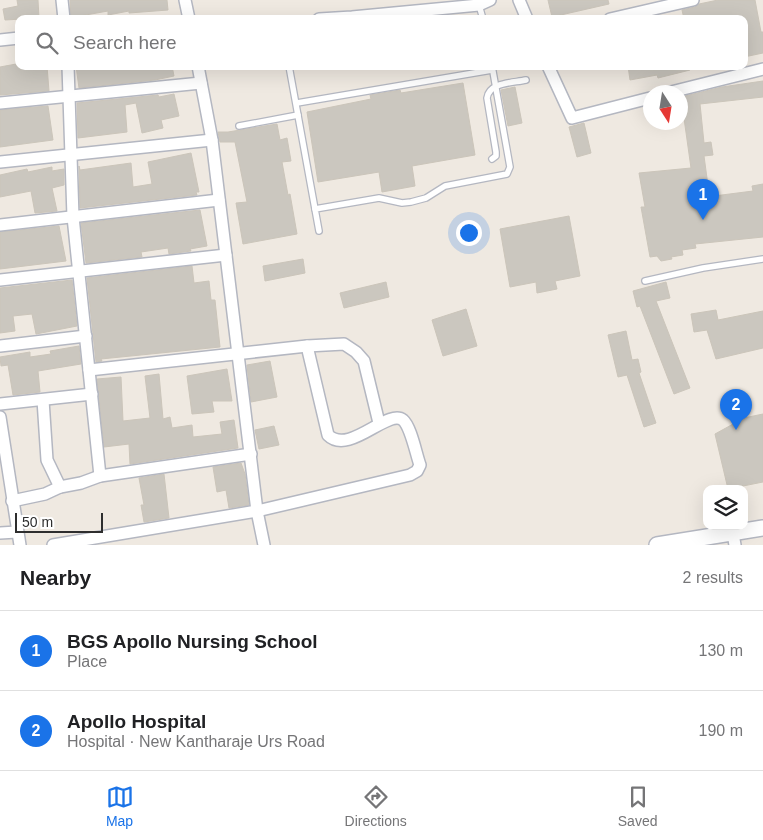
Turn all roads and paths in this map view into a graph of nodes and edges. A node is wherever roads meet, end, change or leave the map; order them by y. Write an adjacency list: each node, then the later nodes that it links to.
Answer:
1 (62, 0): 6 (street)
2 (184, 0): 7 (street)
3 (519, 0): 10 (street)
4 (693, 0): 11 (street)
5 (485, 2): 8 (street); 9 (lane)
6 (64, 15)
7 (187, 15)
8 (370, 15)
9 (483, 15)
10 (525, 15)
11 (627, 15)
12 (15, 38): 13 (street)
13 (0, 40)
14 (763, 69): 24 (street)
15 (68, 70): 25 (street)
16 (199, 70): 22 (street)
17 (290, 70): 28 (lane)
18 (481, 70): 28 (lane)
19 (492, 70): 23 (lane)
20 (550, 70): 26 (street)
21 (526, 80): 23 (lane)
22 (201, 83): 25 (street); 31 (street)
23 (496, 86): 33 (lane); 36 (lane)
24 (688, 88)
25 (70, 97): 27 (street); 32 (street)
26 (643, 100)
27 (0, 103)
28 (297, 104): 29 (lane)
29 (298, 115): 30 (lane); 36 (lane)
30 (239, 126)
31 (212, 140): 32 (street); 35 (street)
32 (71, 156): 34 (street); 37 (street)
33 (492, 159)
34 (0, 162)
35 (219, 200): 37 (street); 40 (street)
36 (315, 209): 39 (lane)
37 (73, 217): 38 (street); 42 (street)
38 (0, 225)
39 (319, 231)
40 (226, 255): 42 (street); 48 (street)
41 (763, 259): 44 (lane)
42 (79, 271): 43 (street); 45 (street)
43 (0, 280)
44 (645, 281)
45 (86, 336): 46 (street); 49 (street)
46 (0, 346)
47 (307, 346): 48 (street); 54 (street); 54 (street)
48 (238, 354): 49 (street); 55 (street)
49 (89, 370): 50 (street)
50 (92, 394): 51 (street); 57 (street)
51 (43, 400): 52 (street); 58 (street)
52 (0, 404)
53 (0, 417): 56 (street)
54 (379, 423): 60 (street)
55 (251, 454): 57 (street); 60 (street)
56 (4, 469): 59 (street)
57 (100, 476): 58 (street)
58 (60, 487): 59 (street)
59 (12, 501): 62 (street)
60 (258, 511): 67 (street); 68 (street)
61 (763, 528): 64 (main road)
62 (17, 532): 63 (street); 66 (street)
63 (0, 533)
64 (734, 539): 65 (main road)
65 (693, 542): 69 (main road)
66 (20, 545)
67 (53, 545)
68 (264, 545)
69 (657, 545)

